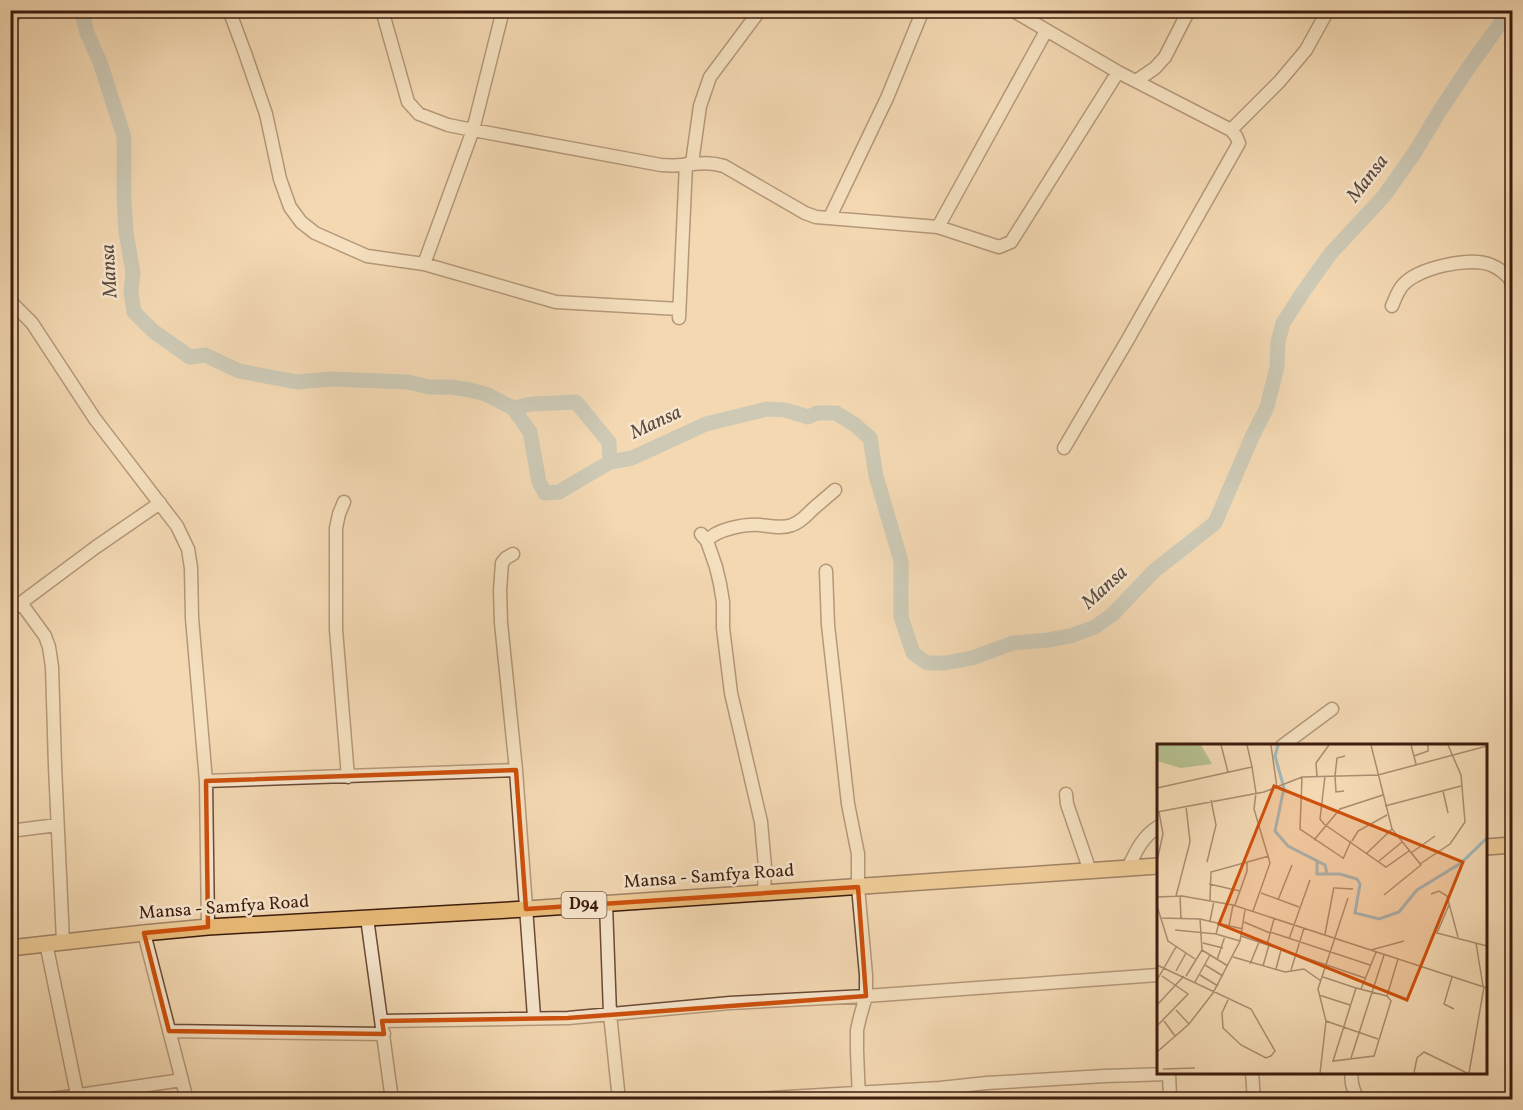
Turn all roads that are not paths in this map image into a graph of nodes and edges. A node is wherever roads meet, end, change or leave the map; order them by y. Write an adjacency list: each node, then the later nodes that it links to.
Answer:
1 (19, 10): 10 (street)
2 (229, 10): 19 (street)
3 (382, 10): 14 (street)
4 (503, 10): 14 (street)
5 (760, 10): 16 (street)
6 (923, 10): 17 (street)
7 (1012, 10): 11 (street)
8 (1189, 10): 13 (street)
9 (1328, 10): 15 (street)
10 (10, 19)
11 (1046, 31): 12 (street); 18 (street)
12 (1118, 72): 13 (street); 18 (street)
13 (1136, 81): 15 (street)
14 (473, 130): 16 (street); 19 (street)
15 (1230, 130): 23 (street)
16 (689, 164): 17 (street); 19 (street)
17 (830, 217): 18 (street)
18 (938, 227)
19 (424, 264)
20 (1512, 282): 22 (street)
21 (10, 301): 26 (street)
22 (1392, 306)
23 (1064, 448)
24 (836, 490): 46 (street)
25 (344, 502): 34 (street)
26 (160, 503): 29 (street); 35 (street)
27 (513, 554): 33 (street)
28 (826, 571): 45 (street)
29 (21, 603): 30 (street); 37 (street)
30 (10, 611)
31 (1332, 709): 32 (street)
32 (1285, 744)
33 (516, 770): 34 (street); 48 (street)
34 (348, 777): 35 (street)
35 (206, 782): 50 (street)
36 (1066, 794): 44 (street)
37 (57, 825): 39 (street); 52 (street)
38 (1157, 828): 43 (street)
39 (10, 831)
40 (1512, 845): 41 (main road)
41 (1487, 847)
42 (1157, 866): 43 (main road, Mansa - Samfya Road / D94)
43 (1128, 868): 44 (main road, Mansa - Samfya Road / D94)
44 (1090, 871): 45 (main road, Mansa - Samfya Road / D94)
45 (858, 886): 46 (main road, Mansa - Samfya Road / D94); 56 (street)
46 (764, 894): 47 (main road, Mansa - Samfya Road / D94)
47 (606, 904): 48 (main road, Mansa - Samfya Road / D94); 57 (street)
48 (526, 909): 49 (main road, Mansa - Samfya Road / D94); 58 (street)
49 (367, 918): 50 (main road, Mansa - Samfya Road / D94); 59 (street)
50 (208, 927): 51 (main road, Mansa - Samfya Road / D94)
51 (144, 933): 52 (main road, Mansa - Samfya Road / D94); 60 (street)
52 (63, 941): 53 (main road, Mansa - Samfya Road / D94)
53 (46, 943): 54 (main road, Mansa - Samfya Road / D94); 67 (street)
54 (10, 948)
55 (1157, 975): 56 (street)
56 (866, 996): 57 (street); 68 (street)
57 (610, 1014): 58 (street); 72 (street)
58 (534, 1017): 59 (street)
59 (382, 1021): 61 (street)
60 (169, 1031): 61 (street); 66 (street)
61 (384, 1034): 71 (street)
62 (1157, 1074): 68 (street)
63 (1169, 1074): 74 (street)
64 (1252, 1074): 75 (street)
65 (1351, 1074): 76 (street)
66 (182, 1080): 67 (street); 70 (street)
67 (77, 1094): 69 (street)
68 (859, 1096): 73 (street)
69 (45, 1100)
70 (187, 1100)
71 (392, 1100)
72 (619, 1100)
73 (735, 1100)
74 (1170, 1100)
75 (1254, 1100)
76 (1357, 1100)

